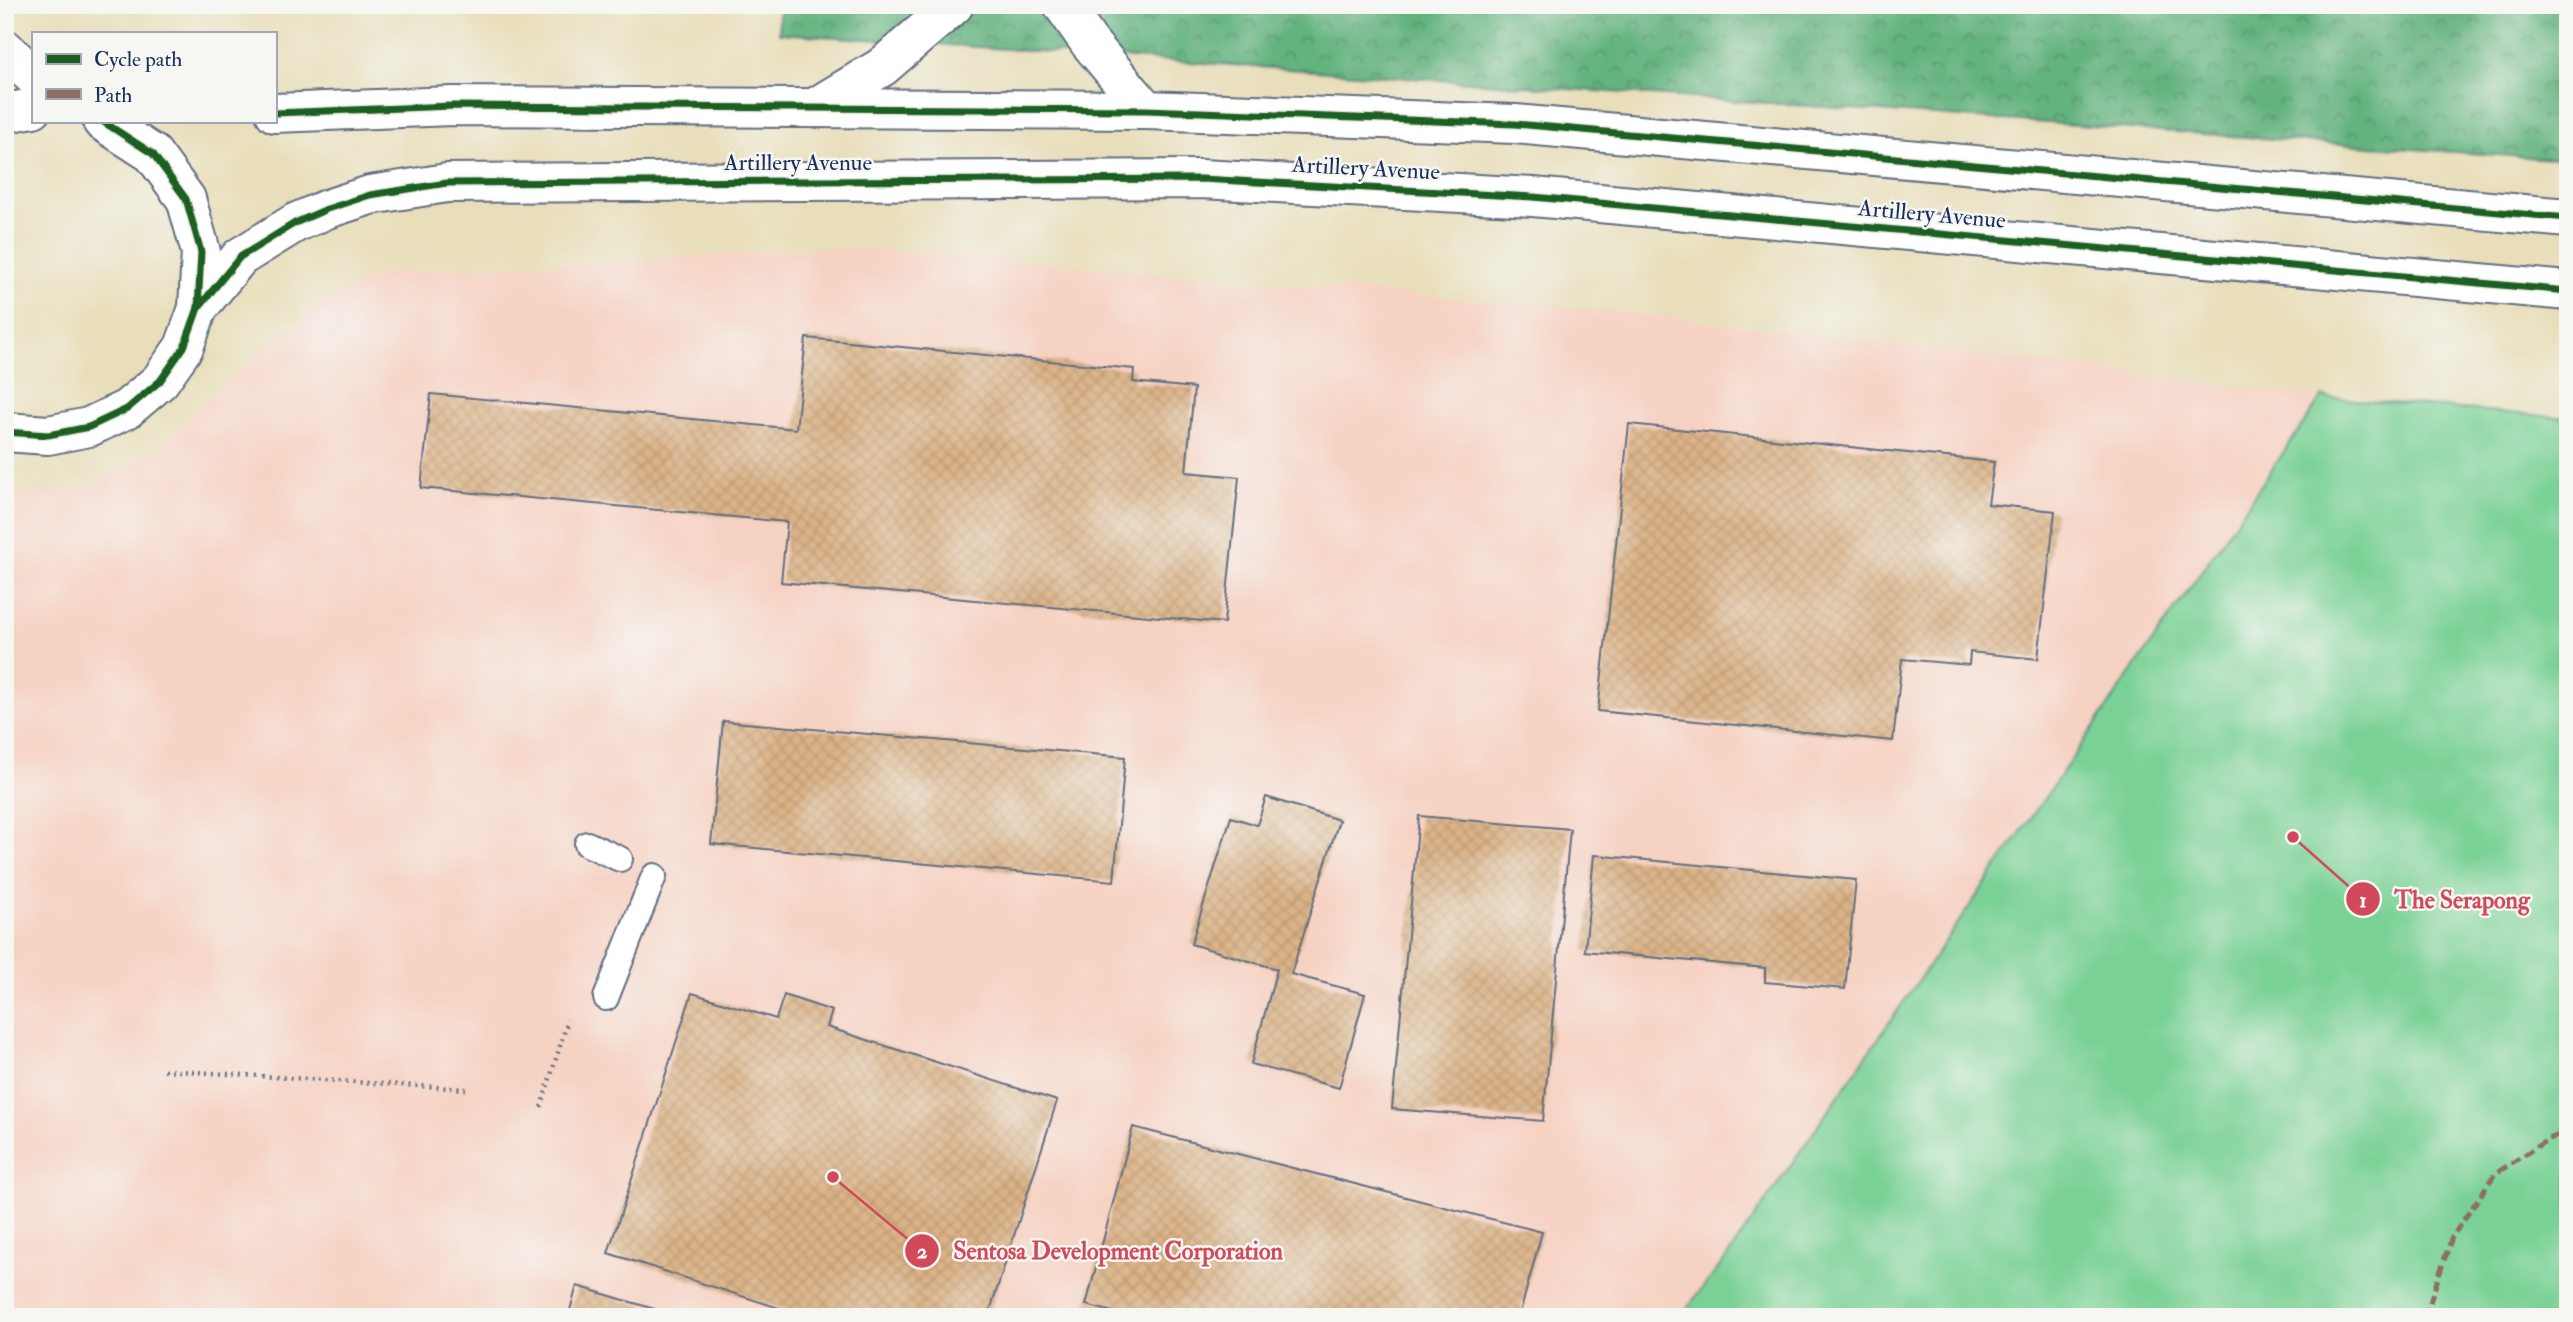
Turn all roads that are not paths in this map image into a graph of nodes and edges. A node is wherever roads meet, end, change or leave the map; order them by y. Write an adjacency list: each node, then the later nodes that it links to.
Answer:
1 (954, 5): 6 (street)
2 (1063, 5): 7 (street)
3 (5, 49): 4 (street)
4 (32, 75)
5 (32, 108): 8 (street)
6 (814, 108): 7 (street); 9 (street)
7 (1146, 110): 11 (street)
8 (5, 113)
9 (276, 113)
10 (114, 122): 13 (street, Artillery Avenue)
11 (2568, 218)
12 (2568, 292): 13 (street, Artillery Avenue)
13 (198, 308): 14 (street, Artillery Avenue)
14 (5, 432)
15 (587, 844): 16 (lane)
16 (620, 859)
17 (654, 876): 18 (lane)
18 (606, 998)

